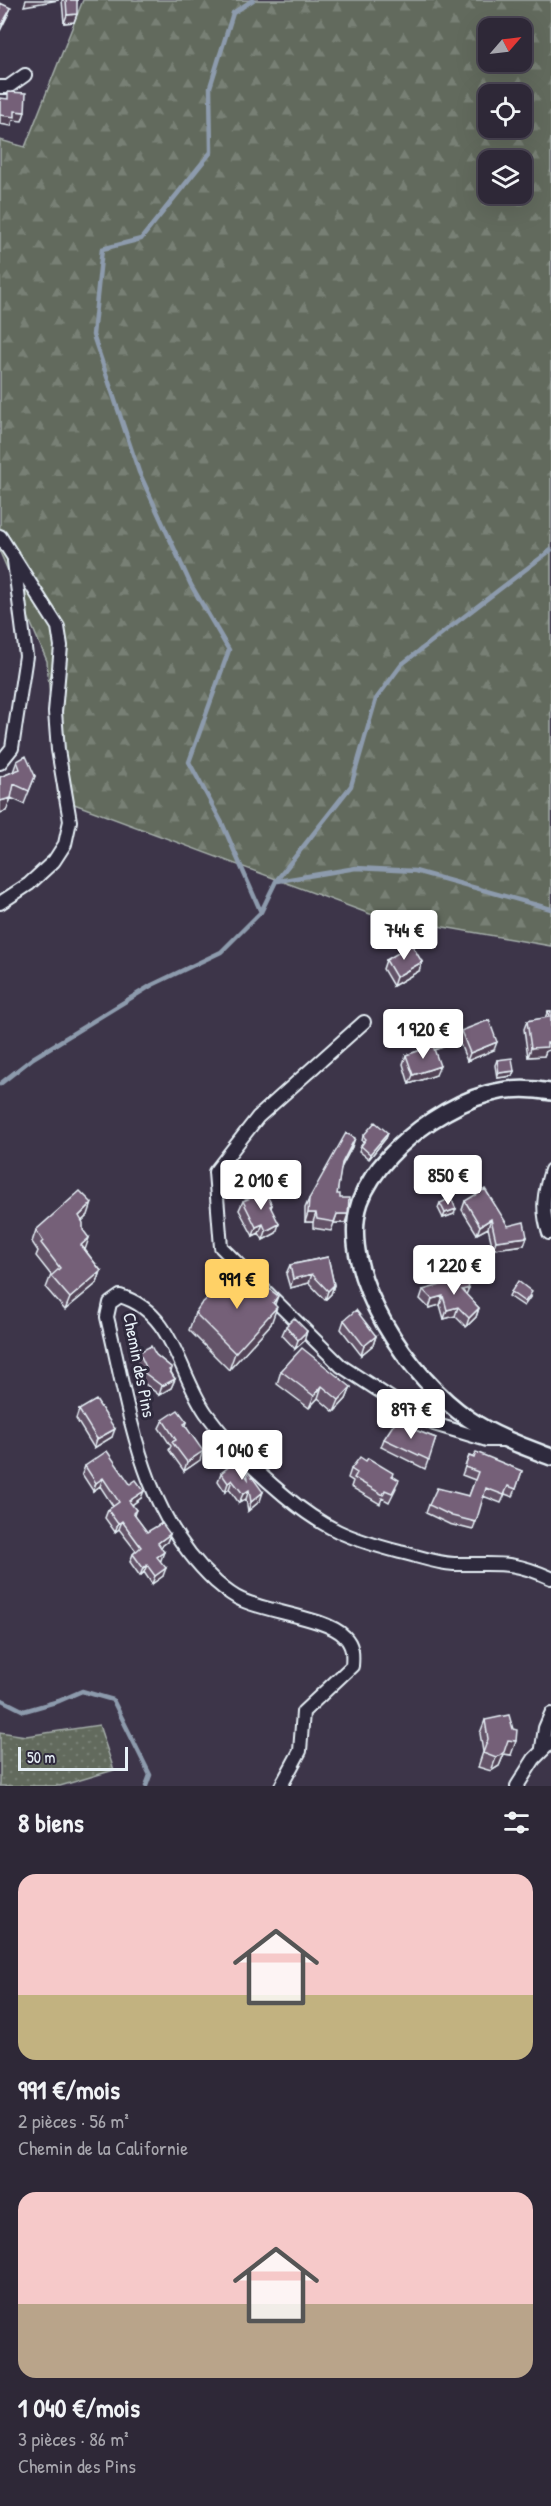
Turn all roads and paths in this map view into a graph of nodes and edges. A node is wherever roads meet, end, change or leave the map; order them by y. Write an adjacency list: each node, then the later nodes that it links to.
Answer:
1 (25, 75): 2 (street)
2 (0, 87)
3 (0, 536): 4 (street)
4 (14, 560): 5 (street); 6 (street)
5 (0, 763)
6 (0, 903)
7 (364, 1022): 11 (street)
8 (551, 1092): 11 (street)
9 (551, 1170): 10 (street)
10 (549, 1233)
11 (504, 1440): 12 (street)
12 (551, 1457)
13 (551, 1578): 16 (street, Chemin des Pins)
14 (551, 1714): 15 (street)
15 (547, 1745): 17 (street)
16 (281, 1786)
17 (517, 1786)

